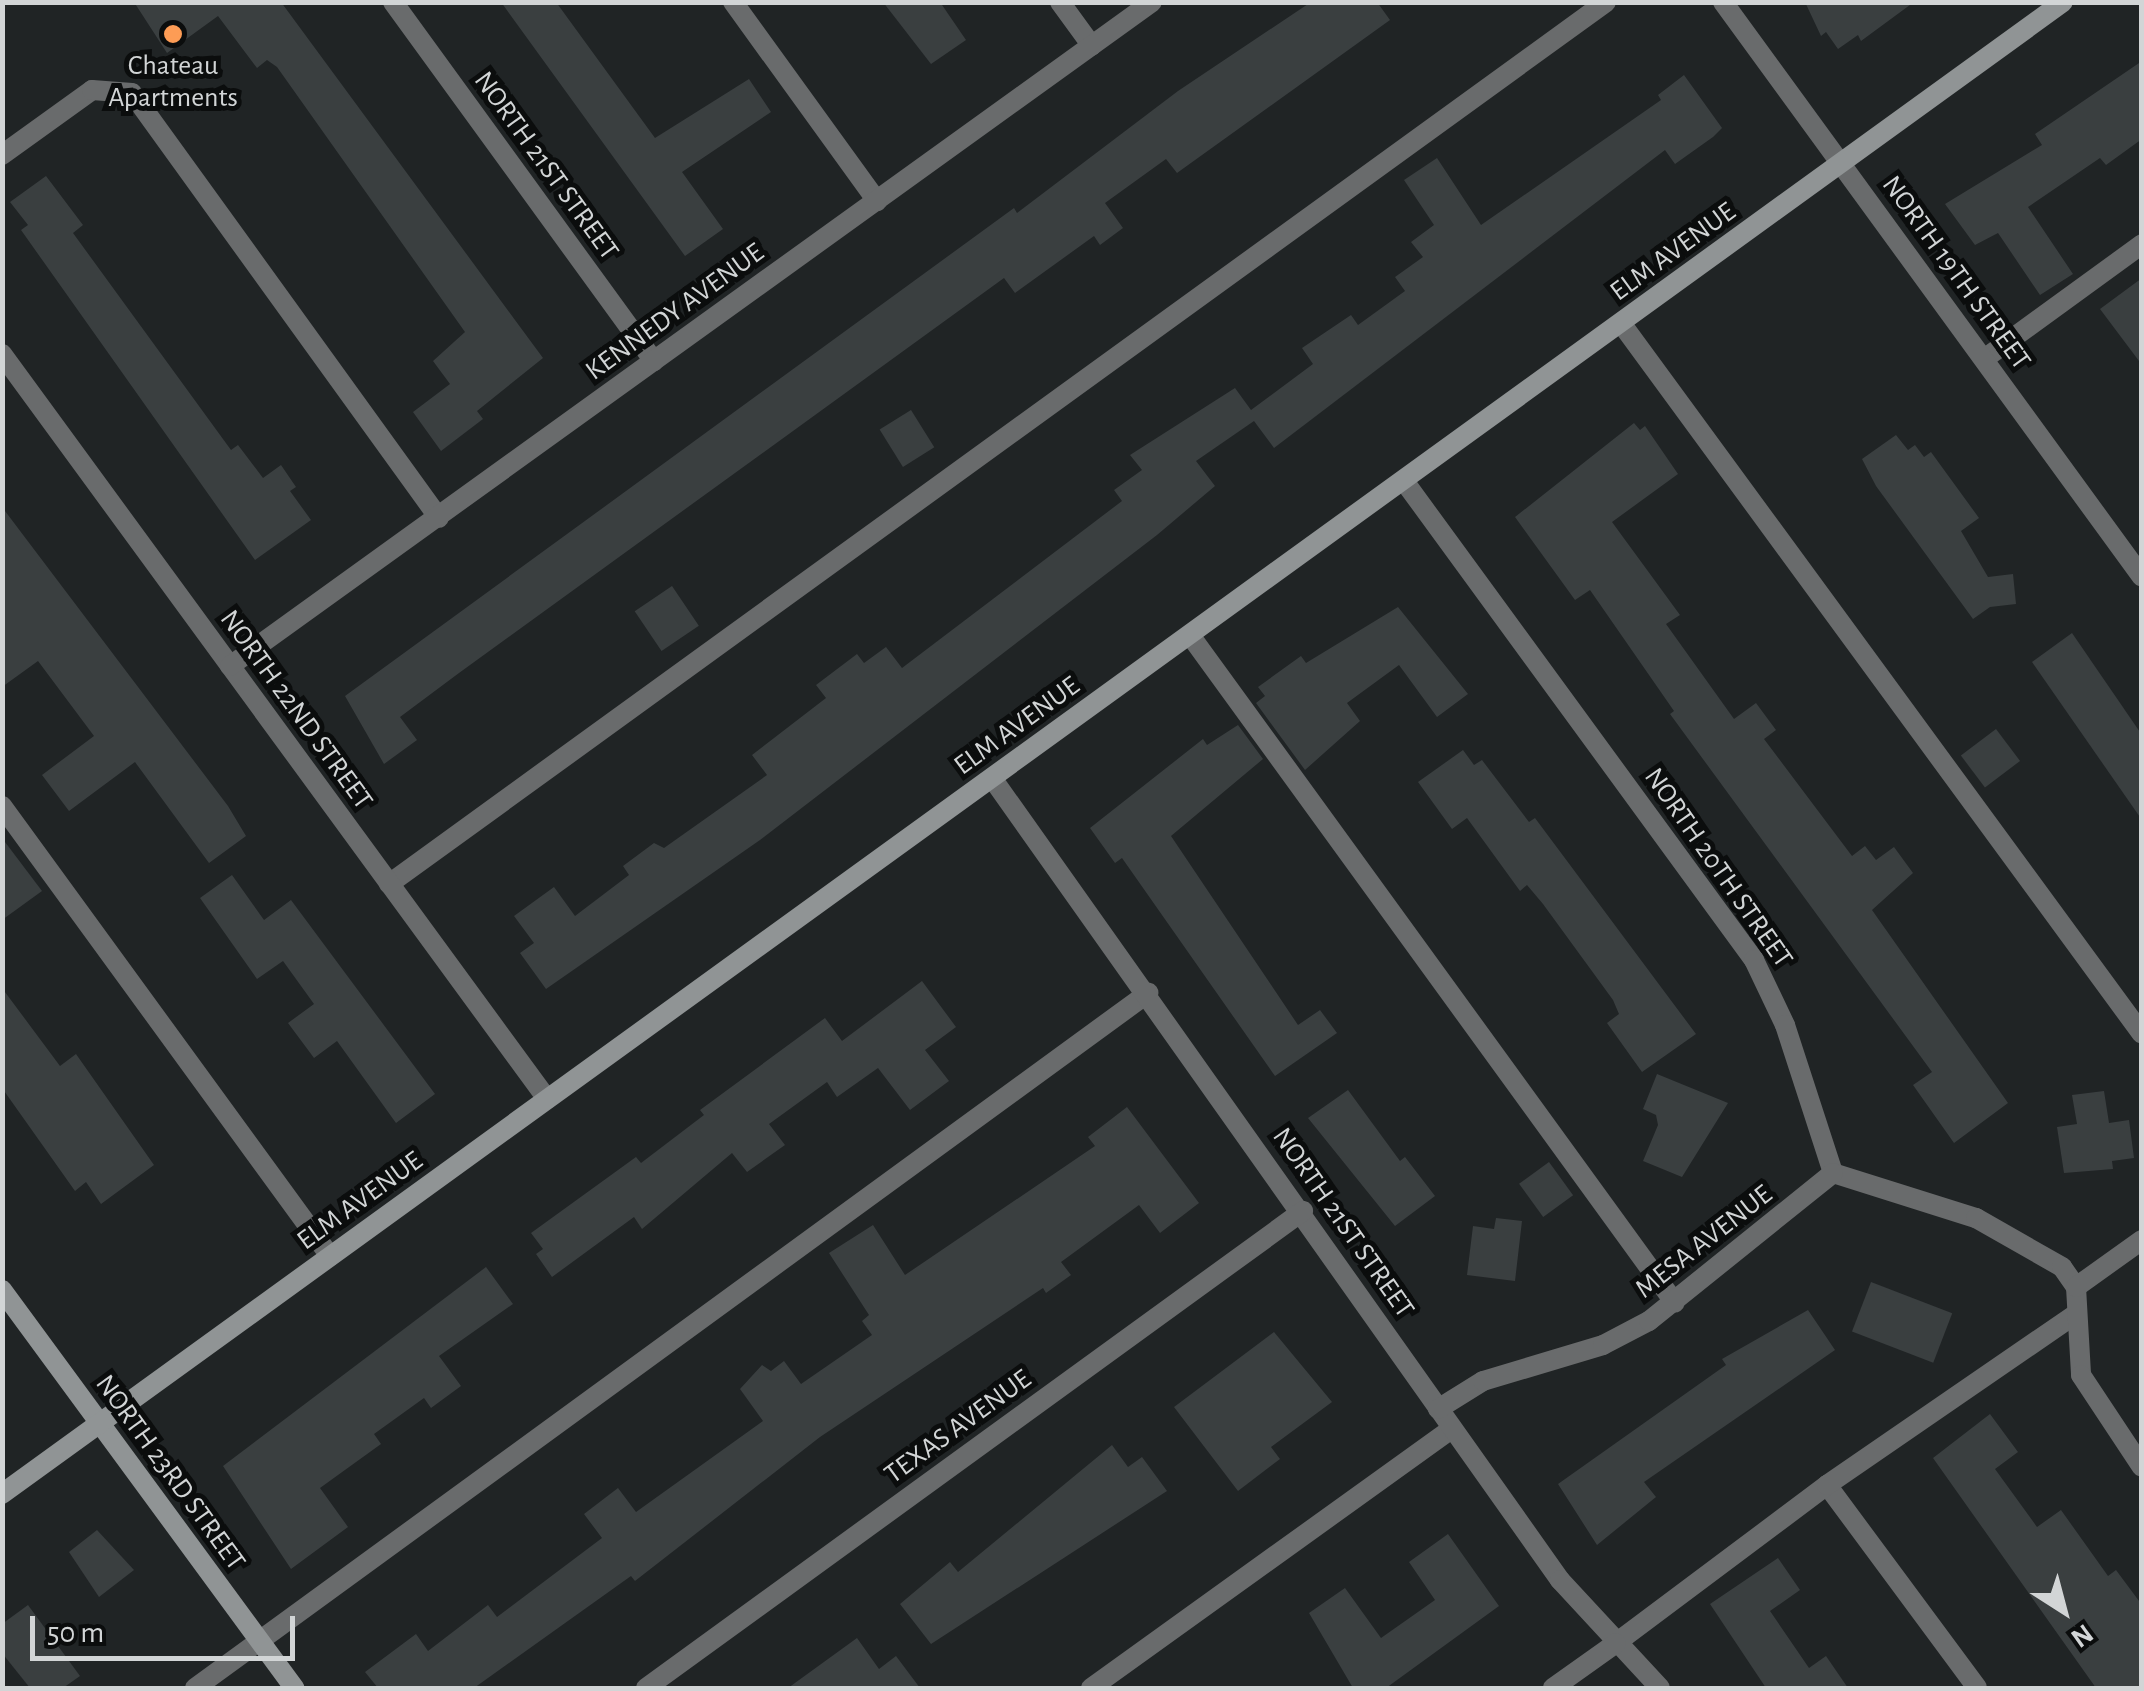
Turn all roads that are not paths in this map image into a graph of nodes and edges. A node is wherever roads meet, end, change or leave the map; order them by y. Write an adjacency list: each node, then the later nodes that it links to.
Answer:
1 (393, 2): 16 (street, NORTH 21ST STREET)
2 (733, 2): 11 (street)
3 (1060, 2): 8 (street)
4 (1152, 2): 8 (street, KENNEDY AVENUE)
5 (1606, 2): 24 (street)
6 (1723, 2): 10 (street, NORTH 19TH STREET)
7 (2063, 2): 10 (street, ELM AVENUE)
8 (1092, 46): 11 (street, KENNEDY AVENUE)
9 (2, 155): 18 (street)
10 (1842, 162): 13 (street, ELM AVENUE); 15 (street, NORTH 19TH STREET)
11 (877, 201): 16 (street, KENNEDY AVENUE)
12 (2142, 244): 15 (street)
13 (1621, 323): 17 (street, ELM AVENUE); 26 (street)
14 (2, 354): 21 (street, NORTH 22ND STREET)
15 (1984, 359): 19 (street, NORTH 19TH STREET)
16 (654, 362): 18 (street, KENNEDY AVENUE)
17 (1404, 481): 20 (street, ELM AVENUE); 28 (street, NORTH 20TH STREET)
18 (439, 518): 21 (street, KENNEDY AVENUE)
19 (2142, 577)
20 (1190, 635): 22 (street, ELM AVENUE); 34 (street)
21 (230, 666): 24 (street, NORTH 22ND STREET)
22 (992, 778): 25 (street, NORTH 21ST STREET); 27 (street, ELM AVENUE)
23 (2, 806): 31 (street)
24 (389, 884): 27 (street, NORTH 22ND STREET)
25 (1148, 993): 29 (street, NORTH 21ST STREET); 42 (street)
26 (2142, 1034)
27 (547, 1099): 31 (street, ELM AVENUE)
28 (1832, 1173): 32 (street); 34 (street, MESA AVENUE)
29 (1303, 1212): 36 (street, NORTH 21ST STREET); 46 (street, TEXAS AVENUE)
30 (2142, 1240): 32 (street)
31 (330, 1256): 37 (street, ELM AVENUE)
32 (2076, 1287): 35 (street)
33 (2, 1290): 37 (street, NORTH 23RD STREET)
34 (1675, 1303): 36 (street, MESA AVENUE)
35 (2077, 1314): 39 (street); 40 (street)
36 (1438, 1410): 38 (street, NORTH 21ST STREET)
37 (100, 1424): 41 (street, ELM AVENUE); 42 (street, NORTH 23RD STREET)
38 (1452, 1429): 43 (street, NORTH 21ST STREET); 47 (street)
39 (2142, 1468)
40 (1827, 1484): 43 (street); 50 (street)
41 (2, 1494)
42 (259, 1642): 44 (street); 45 (street, NORTH 23RD STREET)
43 (1616, 1643): 48 (street); 49 (street, NORTH 21ST STREET)
44 (195, 1688)
45 (294, 1688)
46 (646, 1688)
47 (1091, 1688)
48 (1553, 1688)
49 (1660, 1688)
50 (1977, 1688)

